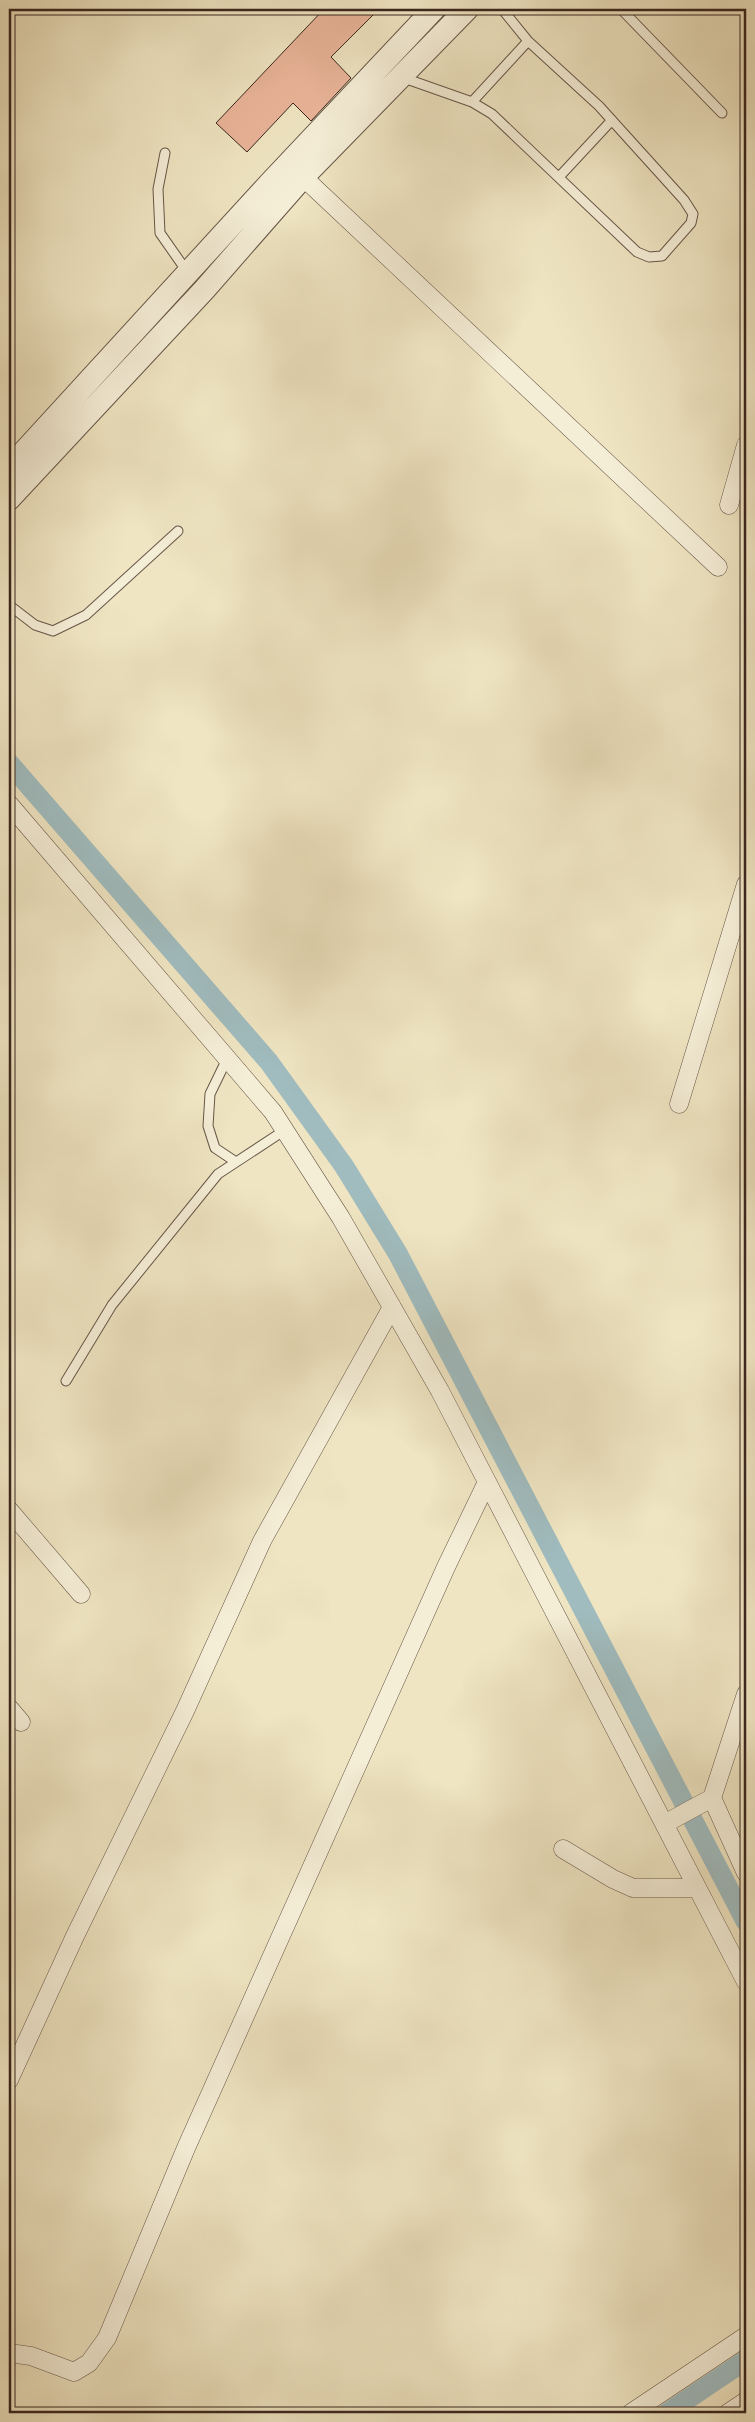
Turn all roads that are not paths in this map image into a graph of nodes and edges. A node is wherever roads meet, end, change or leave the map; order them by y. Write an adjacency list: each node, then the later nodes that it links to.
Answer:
1 (434, 9): 13 (street)
2 (467, 9): 6 (street)
3 (502, 9): 5 (lane)
4 (621, 9): 8 (lane)
5 (528, 41): 7 (lane); 9 (lane)
6 (400, 77): 7 (lane); 11 (street)
7 (472, 102): 12 (lane)
8 (722, 113)
9 (612, 120): 12 (lane); 12 (lane)
10 (165, 152): 13 (lane)
11 (303, 177): 16 (street); 19 (street)
12 (558, 177)
13 (188, 273): 15 (street)
14 (746, 445): 17 (street)
15 (9, 468)
16 (9, 499)
17 (729, 505)
18 (178, 531): 20 (lane)
19 (718, 567)
20 (9, 605)
21 (9, 804): 23 (street)
22 (746, 884): 24 (street)
23 (227, 1059): 25 (street); 26 (lane)
24 (679, 1104)
25 (285, 1130): 26 (lane); 27 (street)
26 (236, 1162): 28 (lane)
27 (392, 1307): 29 (street); 41 (street)
28 (66, 1381)
29 (487, 1482): 36 (street); 43 (street)
30 (9, 1510): 31 (street)
31 (81, 1594)
32 (746, 1694): 35 (street)
33 (9, 1708): 34 (street)
34 (21, 1722)
35 (706, 1801): 36 (street); 38 (street)
36 (670, 1821): 39 (street)
37 (563, 1849): 39 (street)
38 (746, 1873)
39 (696, 1888): 40 (street)
40 (746, 1982)
41 (9, 2080)
42 (746, 2336): 45 (street)
43 (9, 2353)
44 (746, 2401): 46 (street)
45 (630, 2413)
46 (728, 2413)

